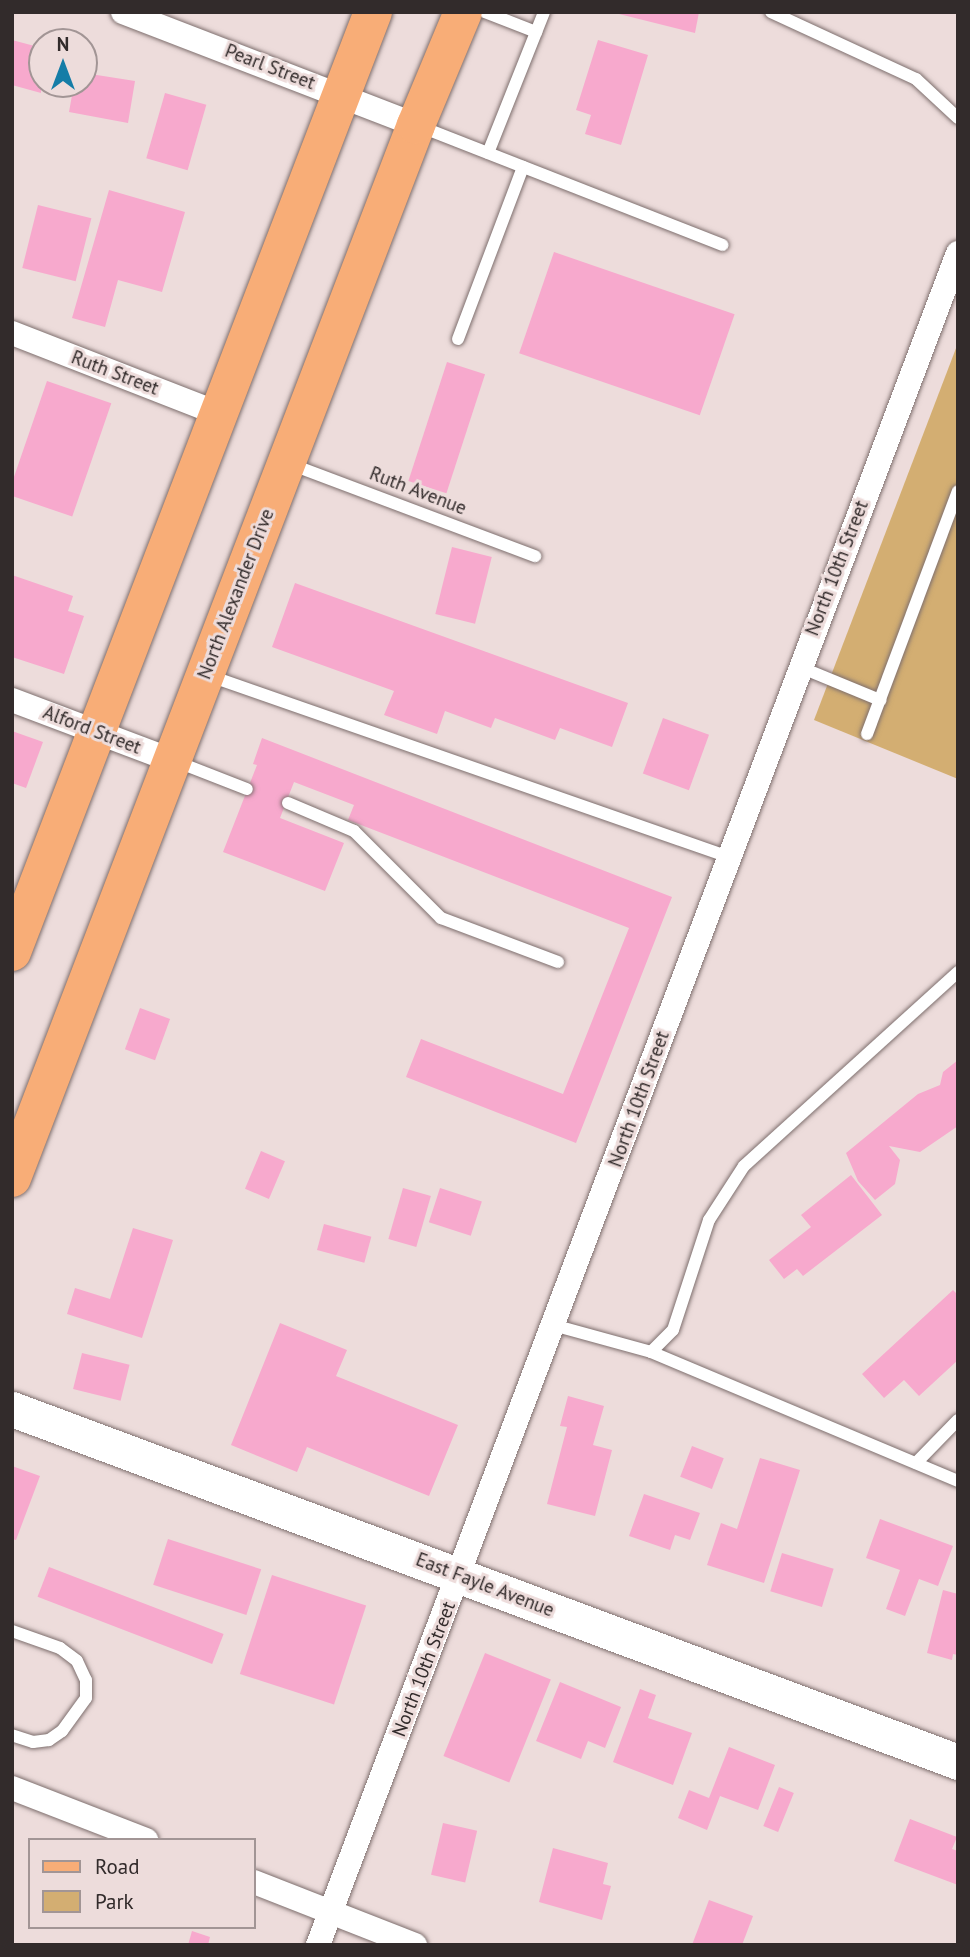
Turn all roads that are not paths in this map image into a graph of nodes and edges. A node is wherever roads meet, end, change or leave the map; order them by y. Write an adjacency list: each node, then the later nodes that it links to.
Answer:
1 (123, 12): 8 (street, Pearl Street)
2 (373, 12): 8 (main road)
3 (463, 12): 10 (main road, North Alexander Drive)
4 (485, 12): 7 (lane)
5 (544, 12): 7 (lane)
6 (771, 12): 9 (lane)
7 (536, 32): 11 (lane)
8 (341, 94): 10 (street, Pearl Street); 17 (main road)
9 (958, 118)
10 (416, 125): 11 (lane); 18 (main road, North Alexander Drive)
11 (488, 153): 12 (lane)
12 (523, 167): 13 (lane); 16 (lane)
13 (723, 245)
14 (958, 253): 21 (street, North 10th Street)
15 (12, 332): 17 (street, Ruth Street)
16 (458, 339)
17 (217, 413): 25 (main road)
18 (286, 463): 20 (lane, Ruth Avenue); 22 (main road, North Alexander Drive)
19 (958, 492): 24 (lane)
20 (536, 556)
21 (800, 667): 24 (lane); 30 (street, North 10th Street)
22 (205, 674): 27 (main road, North Alexander Drive); 30 (lane)
23 (12, 700): 25 (street, Alford Street)
24 (880, 700): 26 (lane)
25 (95, 731): 27 (street, Alford Street); 31 (main road)
26 (867, 734)
27 (171, 760): 28 (lane); 34 (main road, North Alexander Drive)
28 (247, 789)
29 (288, 803): 32 (lane)
30 (729, 857): 35 (street, North 10th Street)
31 (12, 952)
32 (558, 962)
33 (958, 972): 36 (lane)
34 (12, 1178)
35 (553, 1325): 36 (lane); 41 (street, North 10th Street)
36 (651, 1352): 39 (lane)
37 (12, 1409): 41 (street, East Fayle Avenue)
38 (958, 1420): 39 (lane)
39 (916, 1463): 40 (lane)
40 (958, 1481)
41 (460, 1575): 44 (street, East Fayle Avenue); 48 (street, North 10th Street)
42 (12, 1631): 43 (lane)
43 (12, 1735)
44 (958, 1762)
45 (12, 1788): 46 (street)
46 (141, 1838)
47 (256, 1883): 48 (street)
48 (331, 1912): 49 (street, North 10th Street); 50 (street)
49 (318, 1945)
50 (415, 1945)

